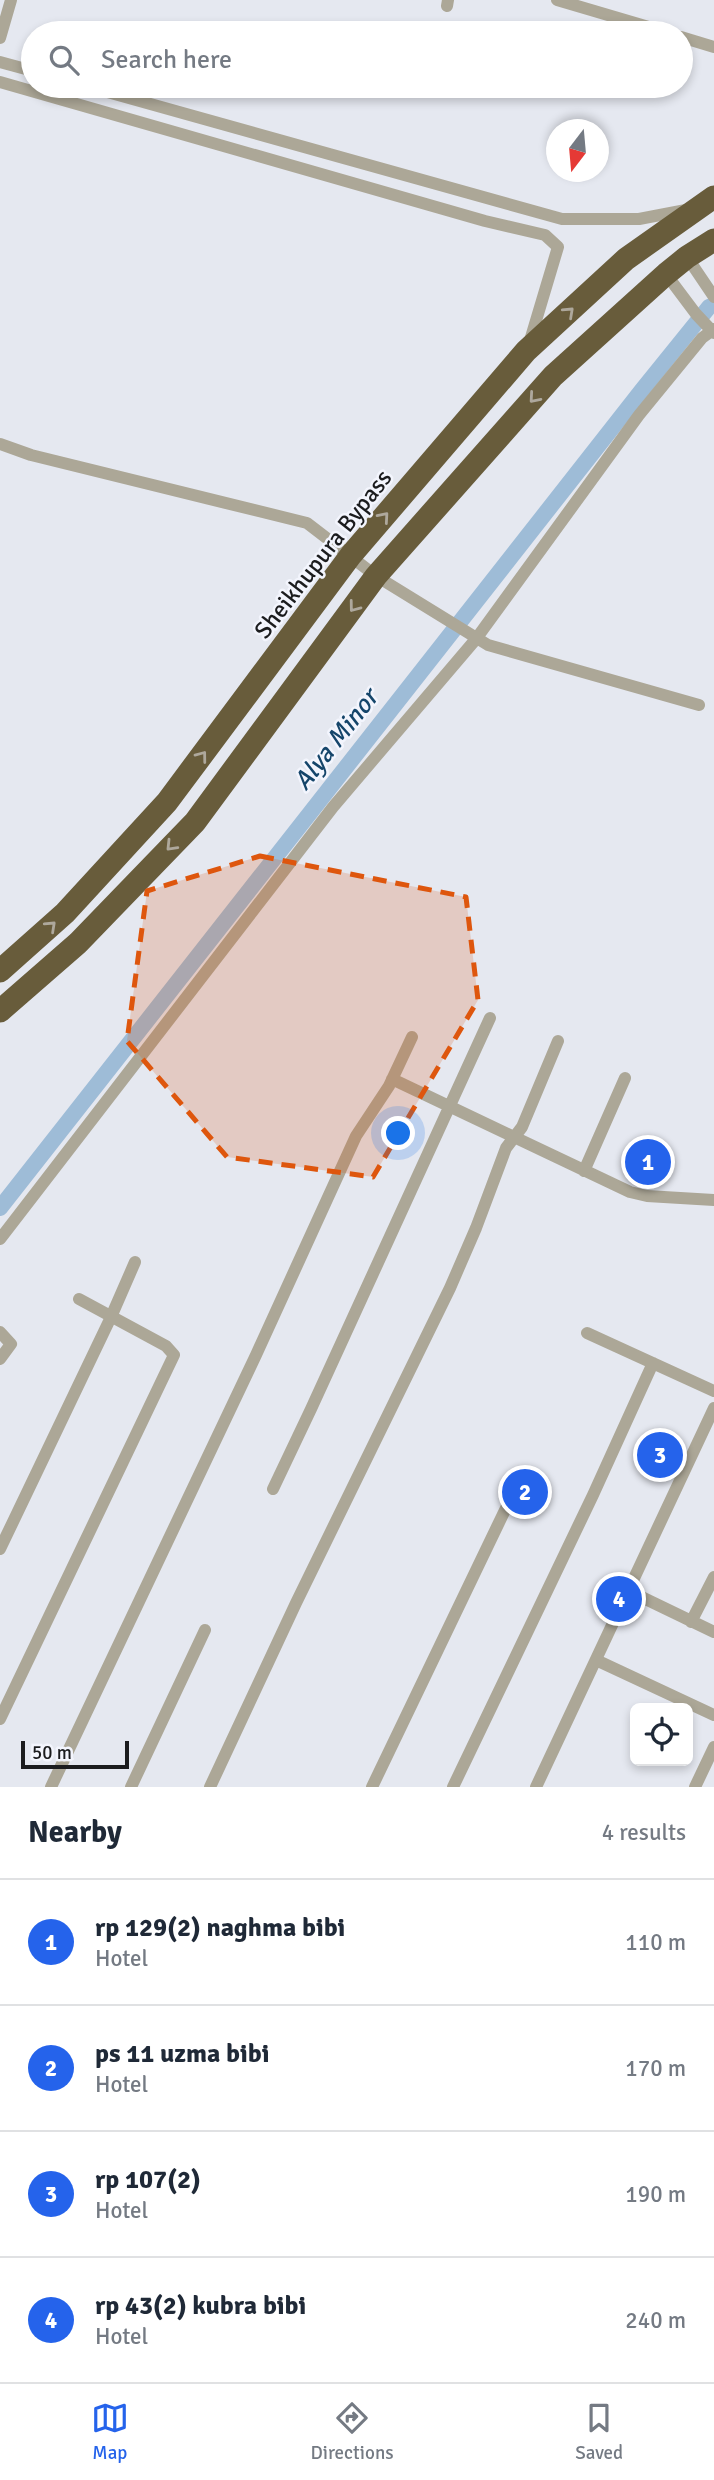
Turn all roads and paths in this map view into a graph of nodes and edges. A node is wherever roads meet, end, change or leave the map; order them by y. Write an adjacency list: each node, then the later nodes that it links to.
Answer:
1 (11, 0): 4 (street)
2 (557, 0): 3 (street)
3 (628, 21)
4 (0, 38)
5 (693, 41): 6 (street)
6 (714, 47)
7 (0, 62): 8 (street)
8 (21, 68)
9 (0, 82): 10 (street)
10 (21, 88)
11 (55, 98): 19 (street)
12 (129, 98): 13 (street)
13 (705, 202): 19 (highway, Sheikhupura Bypass, one-way to 13)
14 (714, 240): 15 (highway)
15 (687, 257): 16 (highway); 17 (street)
16 (666, 274): 18 (street); 22 (highway, one-way to 22)
17 (714, 297)
18 (708, 326): 23 (street)
19 (526, 351): 21 (highway, Sheikhupura Bypass, one-way to 19)
20 (0, 444): 21 (street)
21 (351, 555): 22 (street); 25 (highway, Sheikhupura Bypass, one-way to 21)
22 (376, 576): 23 (street); 26 (highway, one-way to 26)
23 (476, 639): 24 (street); 36 (street)
24 (699, 705)
25 (0, 971)
26 (0, 1011)
27 (490, 1018): 32 (street)
28 (412, 1037): 31 (street)
29 (558, 1041): 33 (street)
30 (625, 1078): 34 (street)
31 (391, 1079): 32 (street); 58 (street)
32 (450, 1107): 33 (street); 46 (street)
33 (514, 1138): 34 (street); 60 (street)
34 (584, 1171): 35 (street)
35 (714, 1200)
36 (0, 1239)
37 (135, 1262): 39 (street)
38 (79, 1300): 39 (street)
39 (111, 1317): 48 (street); 56 (street)
40 (0, 1332): 42 (street)
41 (587, 1333): 43 (street)
42 (0, 1359)
43 (653, 1363): 44 (street); 62 (street)
44 (714, 1391)
45 (714, 1408): 50 (street)
46 (273, 1489)
47 (506, 1508): 61 (street)
48 (0, 1549)
49 (714, 1577): 51 (street)
50 (629, 1591): 51 (street); 54 (street)
51 (691, 1622): 53 (street)
52 (205, 1630): 59 (street)
53 (714, 1632)
54 (596, 1660): 55 (street); 63 (street)
55 (714, 1715)
56 (0, 1719)
57 (714, 1747): 64 (street)
58 (51, 1787)
59 (131, 1787)
60 (210, 1787)
61 (372, 1787)
62 (453, 1787)
63 (536, 1787)
64 (695, 1787)

